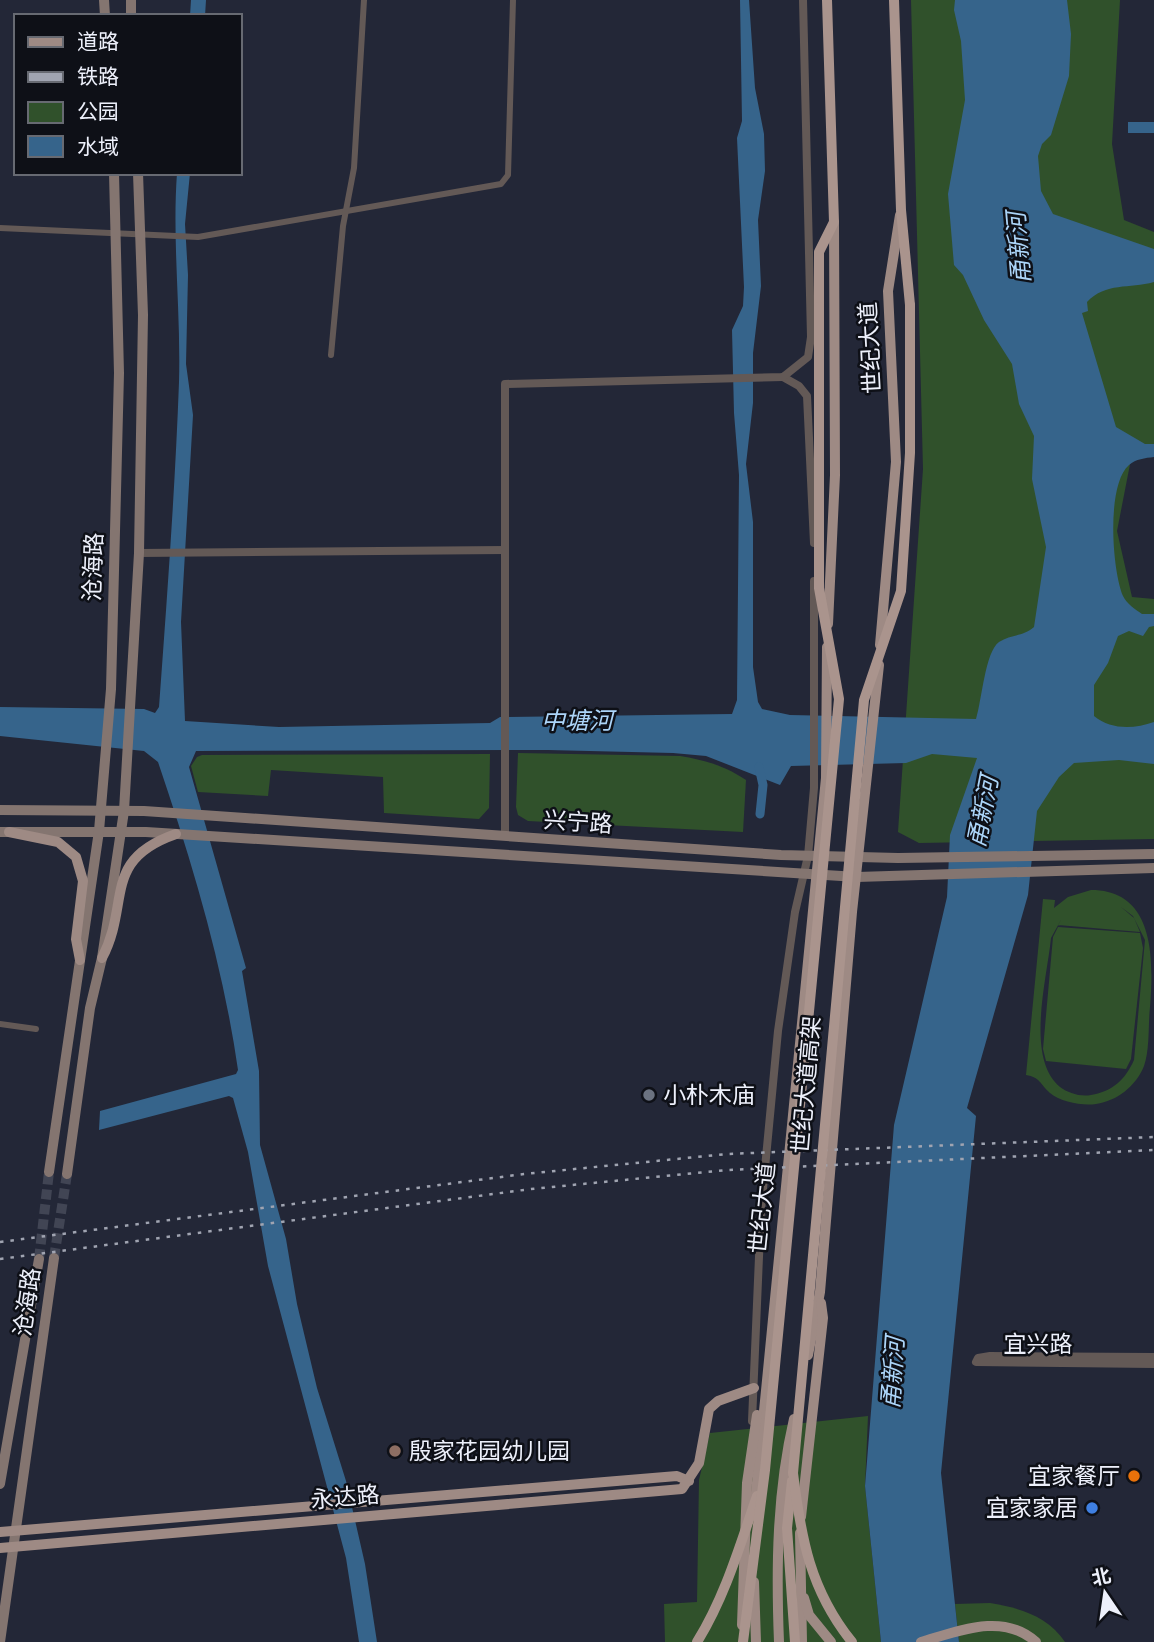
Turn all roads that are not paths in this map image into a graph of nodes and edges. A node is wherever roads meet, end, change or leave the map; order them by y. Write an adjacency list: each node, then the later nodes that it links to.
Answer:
1 (364, 0): 8 (street)
2 (513, 0): 8 (street)
3 (803, 0): 15 (street)
4 (827, 0): 10 (highway, 世纪大道)
5 (894, 0): 9 (highway, 世纪大道)
6 (114, 175): 12 (main road, 沧海路)
7 (138, 175): 13 (main road, 沧海路)
8 (348, 210): 13 (street); 14 (street)
9 (901, 210): 28 (main road, 世纪大道); 47 (highway, 世纪大道高架, bridge)
10 (834, 222): 27 (main road, 世纪大道); 46 (highway, 世纪大道高架, bridge)
11 (0, 228): 12 (street)
12 (117, 233): 13 (street); 19 (main road, 沧海路)
13 (141, 234): 17 (main road, 沧海路)
14 (331, 355)
15 (783, 377): 16 (street); 27 (street)
16 (505, 550): 17 (street); 25 (street)
17 (139, 553): 20 (main road, 沧海路)
18 (0, 810): 19 (main road, 兴宁路)
19 (101, 811): 20 (main road, 兴宁路); 21 (main road, 沧海路)
20 (124, 811): 22 (main road, 沧海路); 25 (main road, 兴宁路)
21 (99, 831): 22 (main road, 兴宁路); 23 (main road, 兴宁路); 33 (main road, 沧海路)
22 (122, 831): 24 (main road, 兴宁路); 32 (main road, 沧海路)
23 (4, 832): 33 (main road, 沧海路)
24 (176, 834): 30 (main road, 兴宁路); 32 (main road, 沧海路)
25 (505, 836): 27 (main road, 兴宁路)
26 (1154, 854): 28 (main road, 兴宁路)
27 (813, 856): 28 (main road, 兴宁路); 30 (main road, 世纪大道)
28 (860, 857): 31 (main road, 世纪大道)
29 (1154, 868): 31 (main road, 兴宁路)
30 (810, 875): 31 (main road, 兴宁路); 43 (main road, 世纪大道); 44 (street)
31 (857, 877): 40 (main road)
32 (102, 958): 37 (main road, 沧海路)
33 (80, 960): 36 (main road, 沧海路)
34 (0, 1024): 35 (street)
35 (36, 1029)
36 (49, 1172)
37 (67, 1174)
38 (54, 1258): 51 (main road, 沧海路)
39 (39, 1259): 49 (main road, 沧海路)
40 (820, 1292): 54 (main road); 59 (main road)
41 (1154, 1357): 42 (street, 宜兴路)
42 (1154, 1364)
43 (766, 1385): 45 (main road); 58 (main road, 世纪大道)
44 (754, 1388): 45 (street); 48 (main road)
45 (752, 1434): 57 (main road)
46 (765, 1470): 56 (highway, bridge); 57 (highway, bridge)
47 (793, 1473): 60 (highway, bridge); 63 (highway, bridge)
48 (689, 1481): 51 (main road, 永达路); 53 (main road, 永达路)
49 (0, 1484)
50 (0, 1532): 51 (main road, 永达路)
51 (14, 1532): 53 (main road, 沧海路)
52 (0, 1548): 53 (main road, 永达路)
53 (13, 1548): 55 (main road, 沧海路)
54 (799, 1571): 61 (main road); 62 (main road)
55 (0, 1642)
56 (697, 1642)
57 (742, 1642)
58 (756, 1642)
59 (779, 1642)
60 (795, 1642)
61 (802, 1642)
62 (831, 1642)
63 (852, 1642)
64 (921, 1642): 65 (main road)
65 (1036, 1642)

